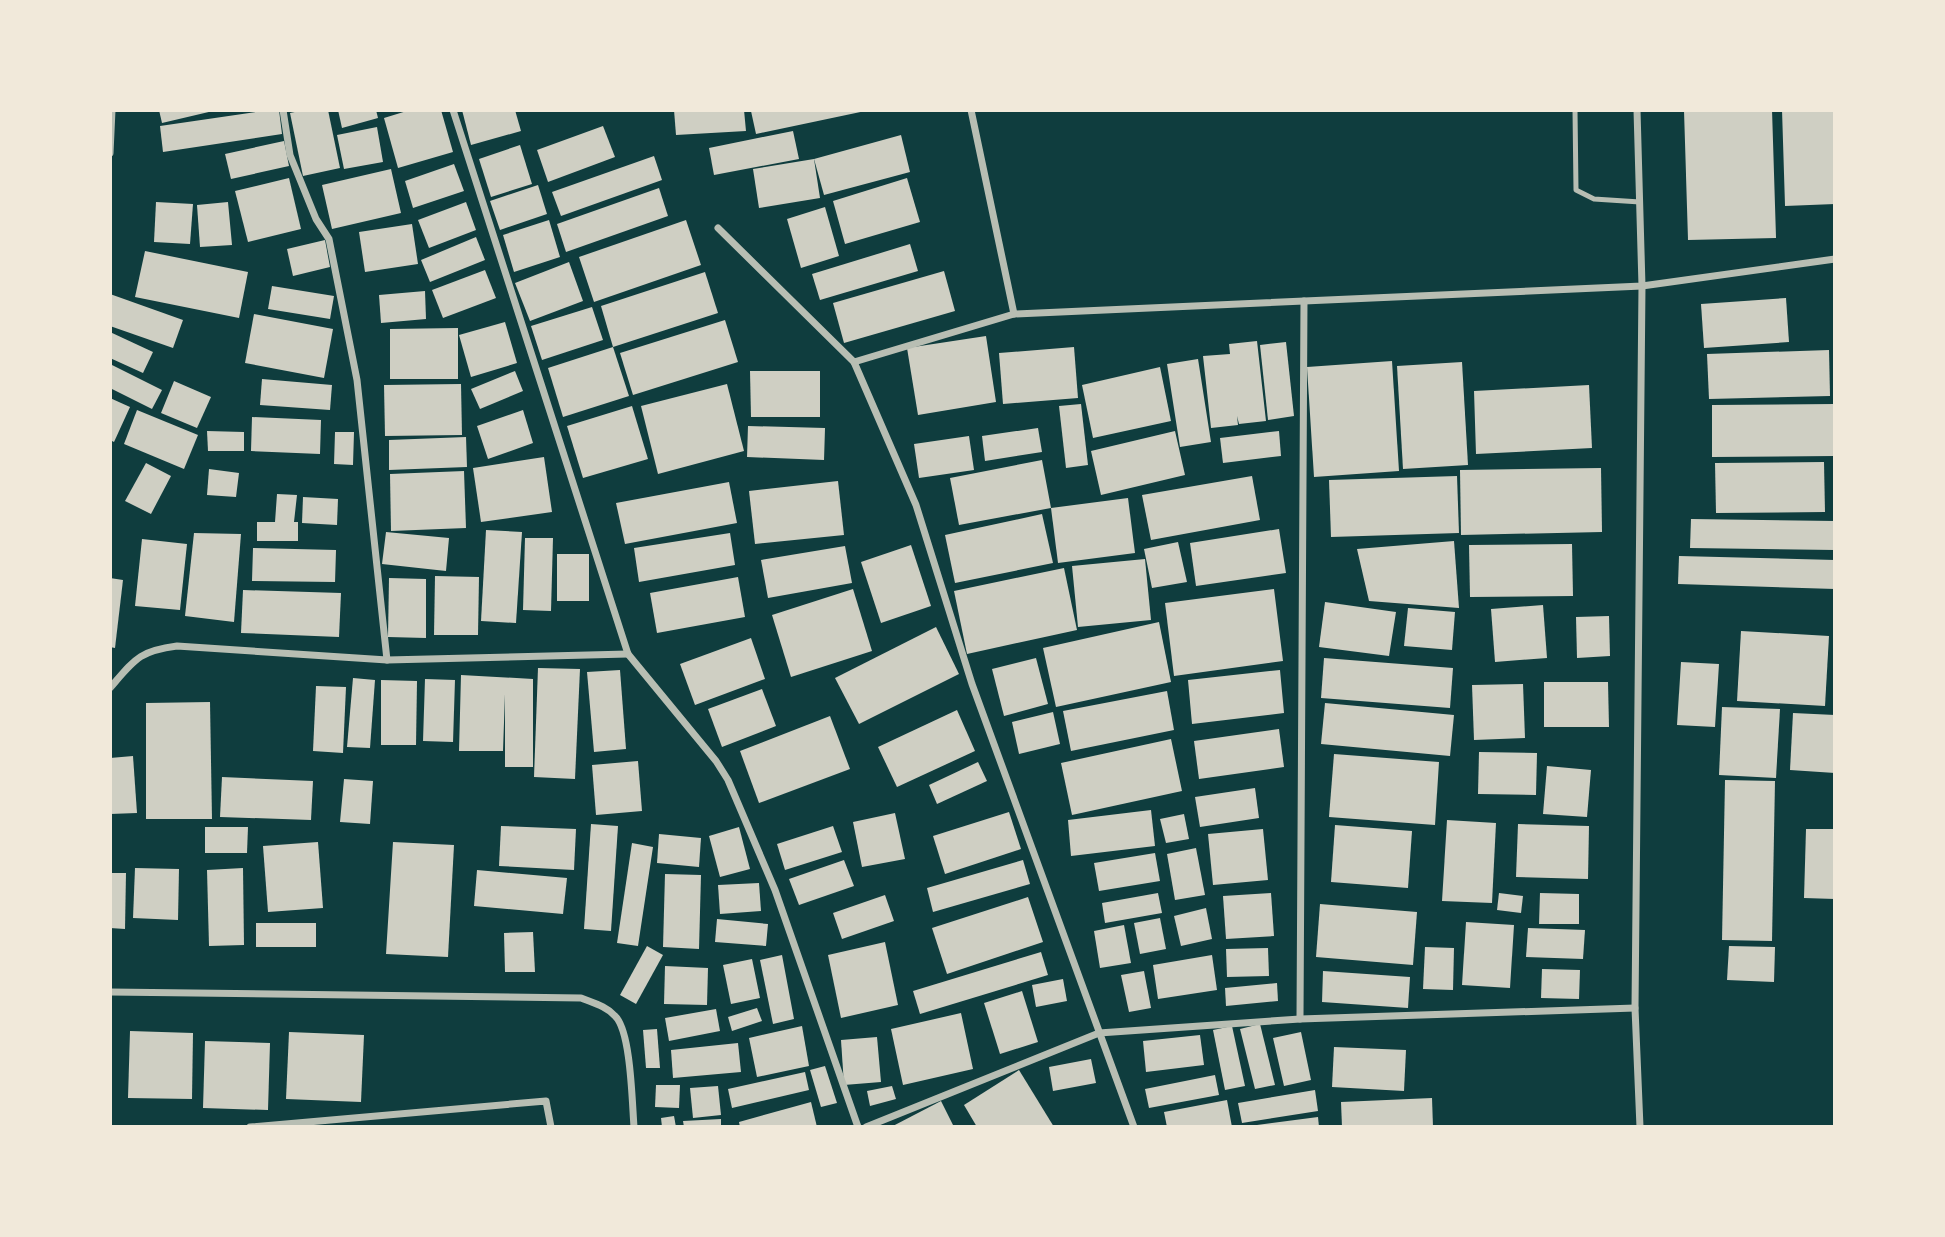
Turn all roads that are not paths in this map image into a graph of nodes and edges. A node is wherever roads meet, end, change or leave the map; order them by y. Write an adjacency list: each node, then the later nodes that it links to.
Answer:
1 (112, 110): 7 (street)
2 (283, 110): 16 (street)
3 (453, 110): 15 (street)
4 (971, 110): 13 (street)
5 (1575, 110): 8 (lane)
6 (1637, 110): 8 (street)
7 (110, 153)
8 (1640, 202): 11 (street)
9 (718, 228): 14 (street)
10 (1835, 259): 11 (street)
11 (1642, 286): 12 (street); 19 (street)
12 (1304, 301): 13 (street); 20 (street)
13 (1014, 314): 14 (street)
14 (854, 362): 21 (street)
15 (628, 654): 16 (street); 25 (street)
16 (387, 660): 17 (street)
17 (110, 688)
18 (110, 992): 24 (street)
19 (1635, 1008): 20 (street); 28 (street)
20 (1300, 1019): 21 (street)
21 (1099, 1033): 26 (street); 27 (street)
22 (250, 1127): 23 (street)
23 (551, 1127)
24 (634, 1127)
25 (858, 1127)
26 (866, 1127)
27 (1134, 1127)
28 (1640, 1127)

